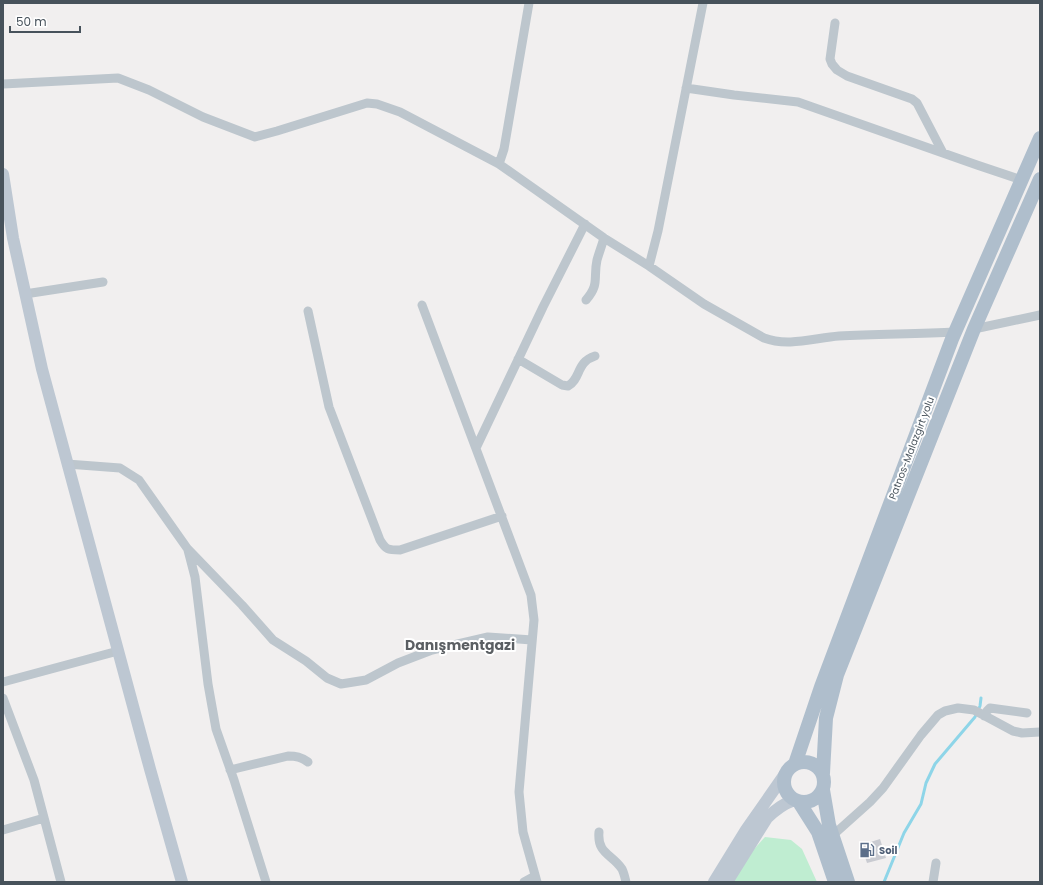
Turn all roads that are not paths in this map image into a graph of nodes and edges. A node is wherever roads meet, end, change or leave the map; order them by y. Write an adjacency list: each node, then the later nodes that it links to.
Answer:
1 (529, 3): 8 (street)
2 (703, 3): 5 (street)
3 (835, 23): 7 (street)
4 (3, 84): 8 (street)
5 (686, 88): 7 (street); 14 (street)
6 (1040, 138): 11 (main road, Patnos-Malazgirt yolu)
7 (943, 153): 11 (street)
8 (499, 164): 12 (street)
9 (3, 174): 16 (street)
10 (1040, 179): 21 (main road)
11 (1022, 180): 22 (main road, Patnos-Malazgirt yolu)
12 (585, 224): 13 (street); 24 (street)
13 (604, 238): 14 (street); 17 (street)
14 (649, 266): 22 (street)
15 (103, 282): 16 (street)
16 (25, 294): 26 (street)
17 (586, 300)
18 (422, 305): 25 (street)
19 (308, 311): 27 (street)
20 (1040, 315): 21 (street)
21 (974, 329): 39 (main road)
22 (955, 332): 37 (main road, Patnos-Malazgirt yolu)
23 (595, 356): 24 (street)
24 (518, 359): 25 (street)
25 (476, 448): 27 (street)
26 (67, 464): 28 (street); 30 (street)
27 (502, 516): 29 (street)
28 (187, 548): 29 (street); 38 (street)
29 (532, 640): 47 (street)
30 (118, 651): 31 (street); 49 (street)
31 (3, 682)
32 (3, 698): 42 (street)
33 (979, 713): 34 (street); 35 (street); 45 (street)
34 (1027, 713)
35 (1040, 732)
36 (308, 762): 38 (street)
37 (790, 769): 39 (main road); 41 (main road); 53 (street)
38 (230, 770): 50 (street)
39 (823, 773): 40 (main road)
40 (823, 790): 41 (main road); 45 (main road)
41 (797, 801): 54 (street); 55 (main road)
42 (44, 818): 43 (street); 48 (street)
43 (3, 830)
44 (599, 832): 52 (street)
45 (832, 836): 56 (main road)
46 (936, 862): 57 (street)
47 (536, 879): 51 (street)
48 (61, 882)
49 (182, 882)
50 (266, 882)
51 (524, 882)
52 (626, 882)
53 (714, 882)
54 (727, 882)
55 (835, 882)
56 (848, 882)
57 (933, 882)

